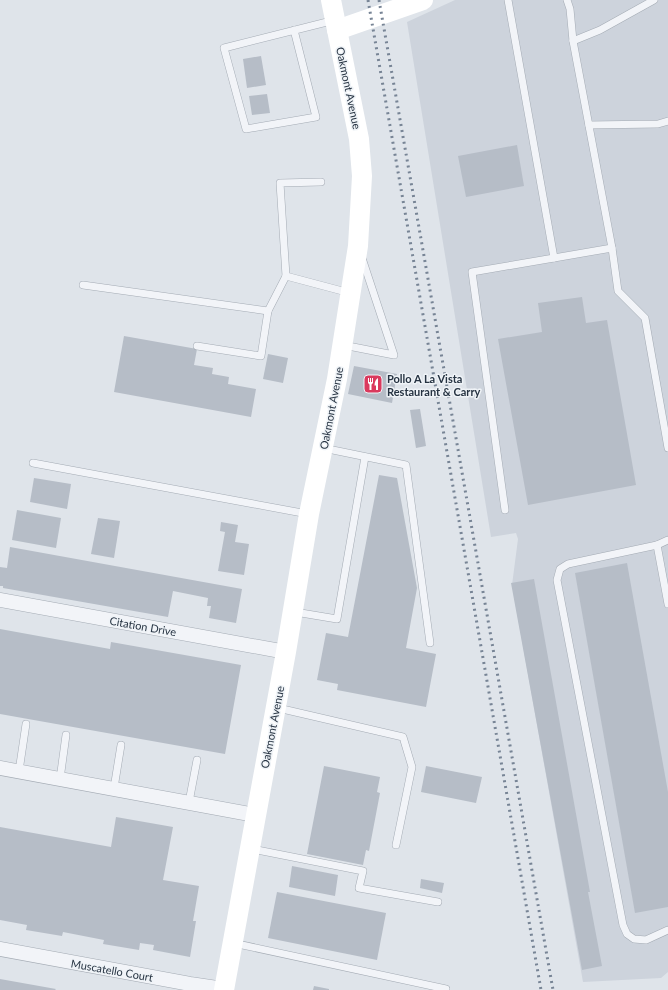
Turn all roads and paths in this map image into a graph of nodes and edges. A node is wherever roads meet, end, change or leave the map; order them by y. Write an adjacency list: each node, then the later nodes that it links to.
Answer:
1 (331, 0): 6 (street, Oakmont Avenue)
2 (423, 0): 6 (street)
3 (508, 0): 14 (lane)
4 (567, 0): 8 (lane)
5 (654, 0): 8 (lane)
6 (336, 25): 7 (lane); 12 (street, Oakmont Avenue)
7 (294, 30): 7 (lane)
8 (573, 41): 10 (lane)
9 (668, 121): 10 (lane)
10 (589, 125): 13 (lane)
11 (321, 182): 15 (lane)
12 (358, 246): 17 (street, Oakmont Avenue); 19 (lane)
13 (612, 248): 14 (lane); 22 (lane)
14 (554, 258): 25 (lane)
15 (286, 276): 17 (lane); 18 (lane)
16 (83, 285): 18 (lane)
17 (350, 293): 19 (street, Oakmont Avenue)
18 (268, 311): 20 (lane)
19 (342, 344): 21 (street, Oakmont Avenue)
20 (196, 346)
21 (323, 448): 23 (lane); 26 (street, Oakmont Avenue)
22 (668, 448)
23 (365, 457): 31 (lane); 32 (lane)
24 (33, 463): 26 (lane)
25 (505, 510)
26 (309, 514): 31 (street, Oakmont Avenue)
27 (668, 540): 28 (lane)
28 (657, 546): 30 (lane); 48 (lane)
29 (0, 600): 33 (street, Citation Drive)
30 (668, 604)
31 (292, 612): 33 (street, Oakmont Avenue)
32 (430, 643)
33 (286, 652): 34 (street, Oakmont Avenue)
34 (275, 708): 44 (street, Oakmont Avenue); 45 (lane)
35 (26, 724): 40 (lane)
36 (66, 735): 41 (lane)
37 (122, 745): 42 (lane)
38 (197, 760): 43 (lane)
39 (0, 768): 40 (street)
40 (18, 771): 41 (street)
41 (60, 778): 42 (street)
42 (114, 788): 43 (street)
43 (189, 802): 44 (street)
44 (255, 815): 46 (street, Oakmont Avenue)
45 (396, 845)
46 (250, 849): 47 (lane); 49 (street, Oakmont Avenue)
47 (438, 902)
48 (668, 930)
49 (233, 943): 51 (lane); 52 (street, Oakmont Avenue)
50 (0, 949): 52 (street, Muscatello Court)
51 (446, 989)
52 (224, 990)

